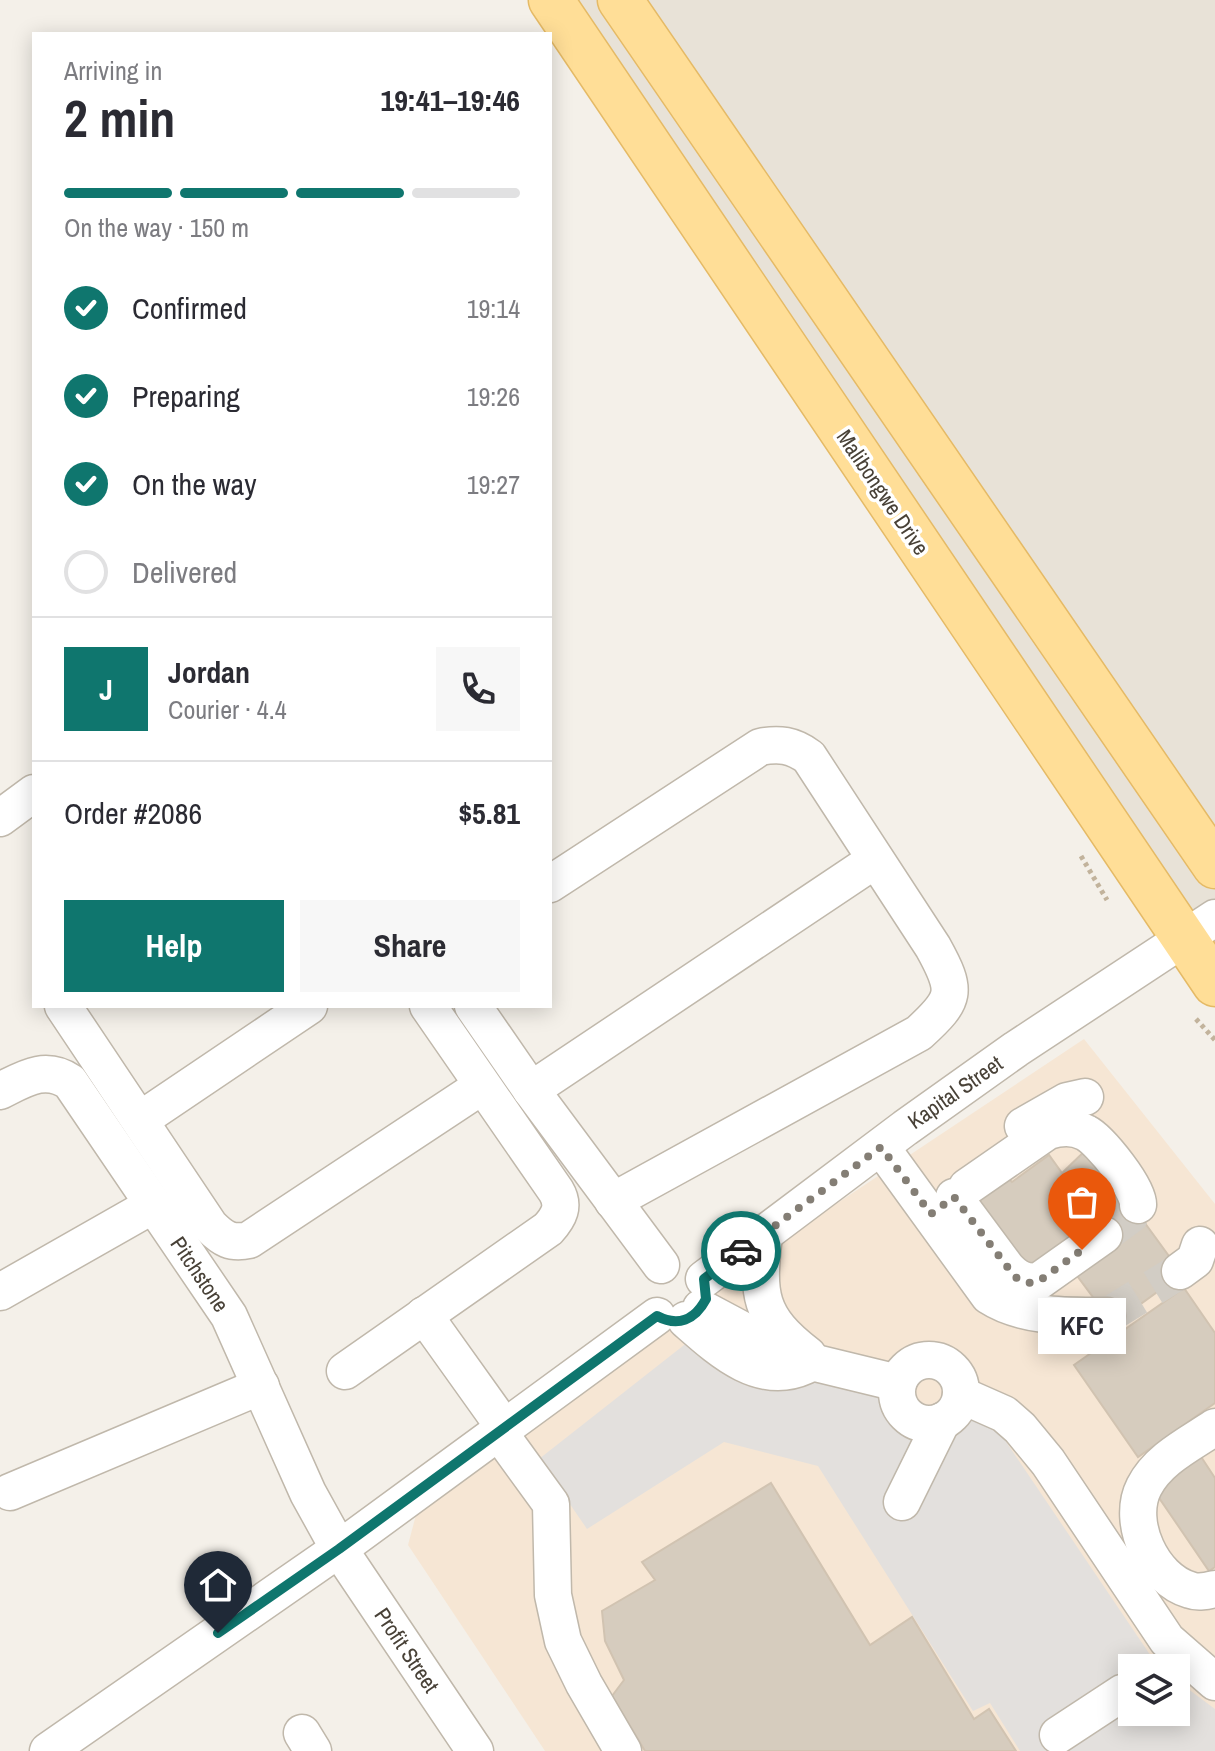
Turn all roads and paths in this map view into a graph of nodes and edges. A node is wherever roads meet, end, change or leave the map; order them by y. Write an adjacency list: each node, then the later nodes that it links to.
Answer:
1 (551, 0): 8 (main road, Malibongwe Drive)
2 (620, 0): 6 (main road)
3 (32, 794): 4 (street)
4 (0, 818)
5 (875, 860): 7 (street); 16 (street); 24 (street)
6 (1215, 866)
7 (552, 883)
8 (1200, 929): 9 (main road, Malibongwe Drive); 20 (street, Kapital Street)
9 (1206, 1002): 14 (path)
10 (64, 1008): 19 (street)
11 (306, 1008): 19 (street)
12 (429, 1008): 15 (street)
13 (474, 1008): 16 (street)
14 (1215, 1040)
15 (482, 1086): 19 (street); 30 (street)
16 (531, 1090): 24 (street)
17 (0, 1091): 22 (street, Pitchstone)
18 (1085, 1097): 21 (street)
19 (140, 1120)
20 (881, 1147): 21 (street); 25 (street, Kapital Street)
21 (950, 1199): 23 (street); 26 (street); 31 (street)
22 (153, 1205): 28 (street); 35 (street, Pitchstone)
23 (1138, 1205)
24 (618, 1208): 27 (street)
25 (764, 1235): 29 (street, Kapital Street); 32 (street)
26 (1104, 1235)
27 (661, 1265): 29 (street); 29 (street)
28 (0, 1292)
29 (687, 1306): 32 (street); 38 (street, Kapital Street)
30 (424, 1315): 33 (street); 38 (street)
31 (1107, 1316)
32 (816, 1363): 34 (street)
33 (345, 1371)
34 (898, 1383): 36 (street); 36 (street)
35 (261, 1386): 39 (street); 41 (street, Pitchstone)
36 (951, 1408): 40 (street); 43 (street)
37 (1215, 1427): 42 (street)
38 (501, 1429): 41 (street, Kapital Street); 48 (street)
39 (10, 1492)
40 (902, 1502)
41 (339, 1549): 46 (street, Kapital Street); 47 (street, Profit Street)
42 (1215, 1589)
43 (1215, 1682)
44 (1118, 1696): 45 (street)
45 (1058, 1735)
46 (48, 1751)
47 (475, 1751)
48 (623, 1751)

